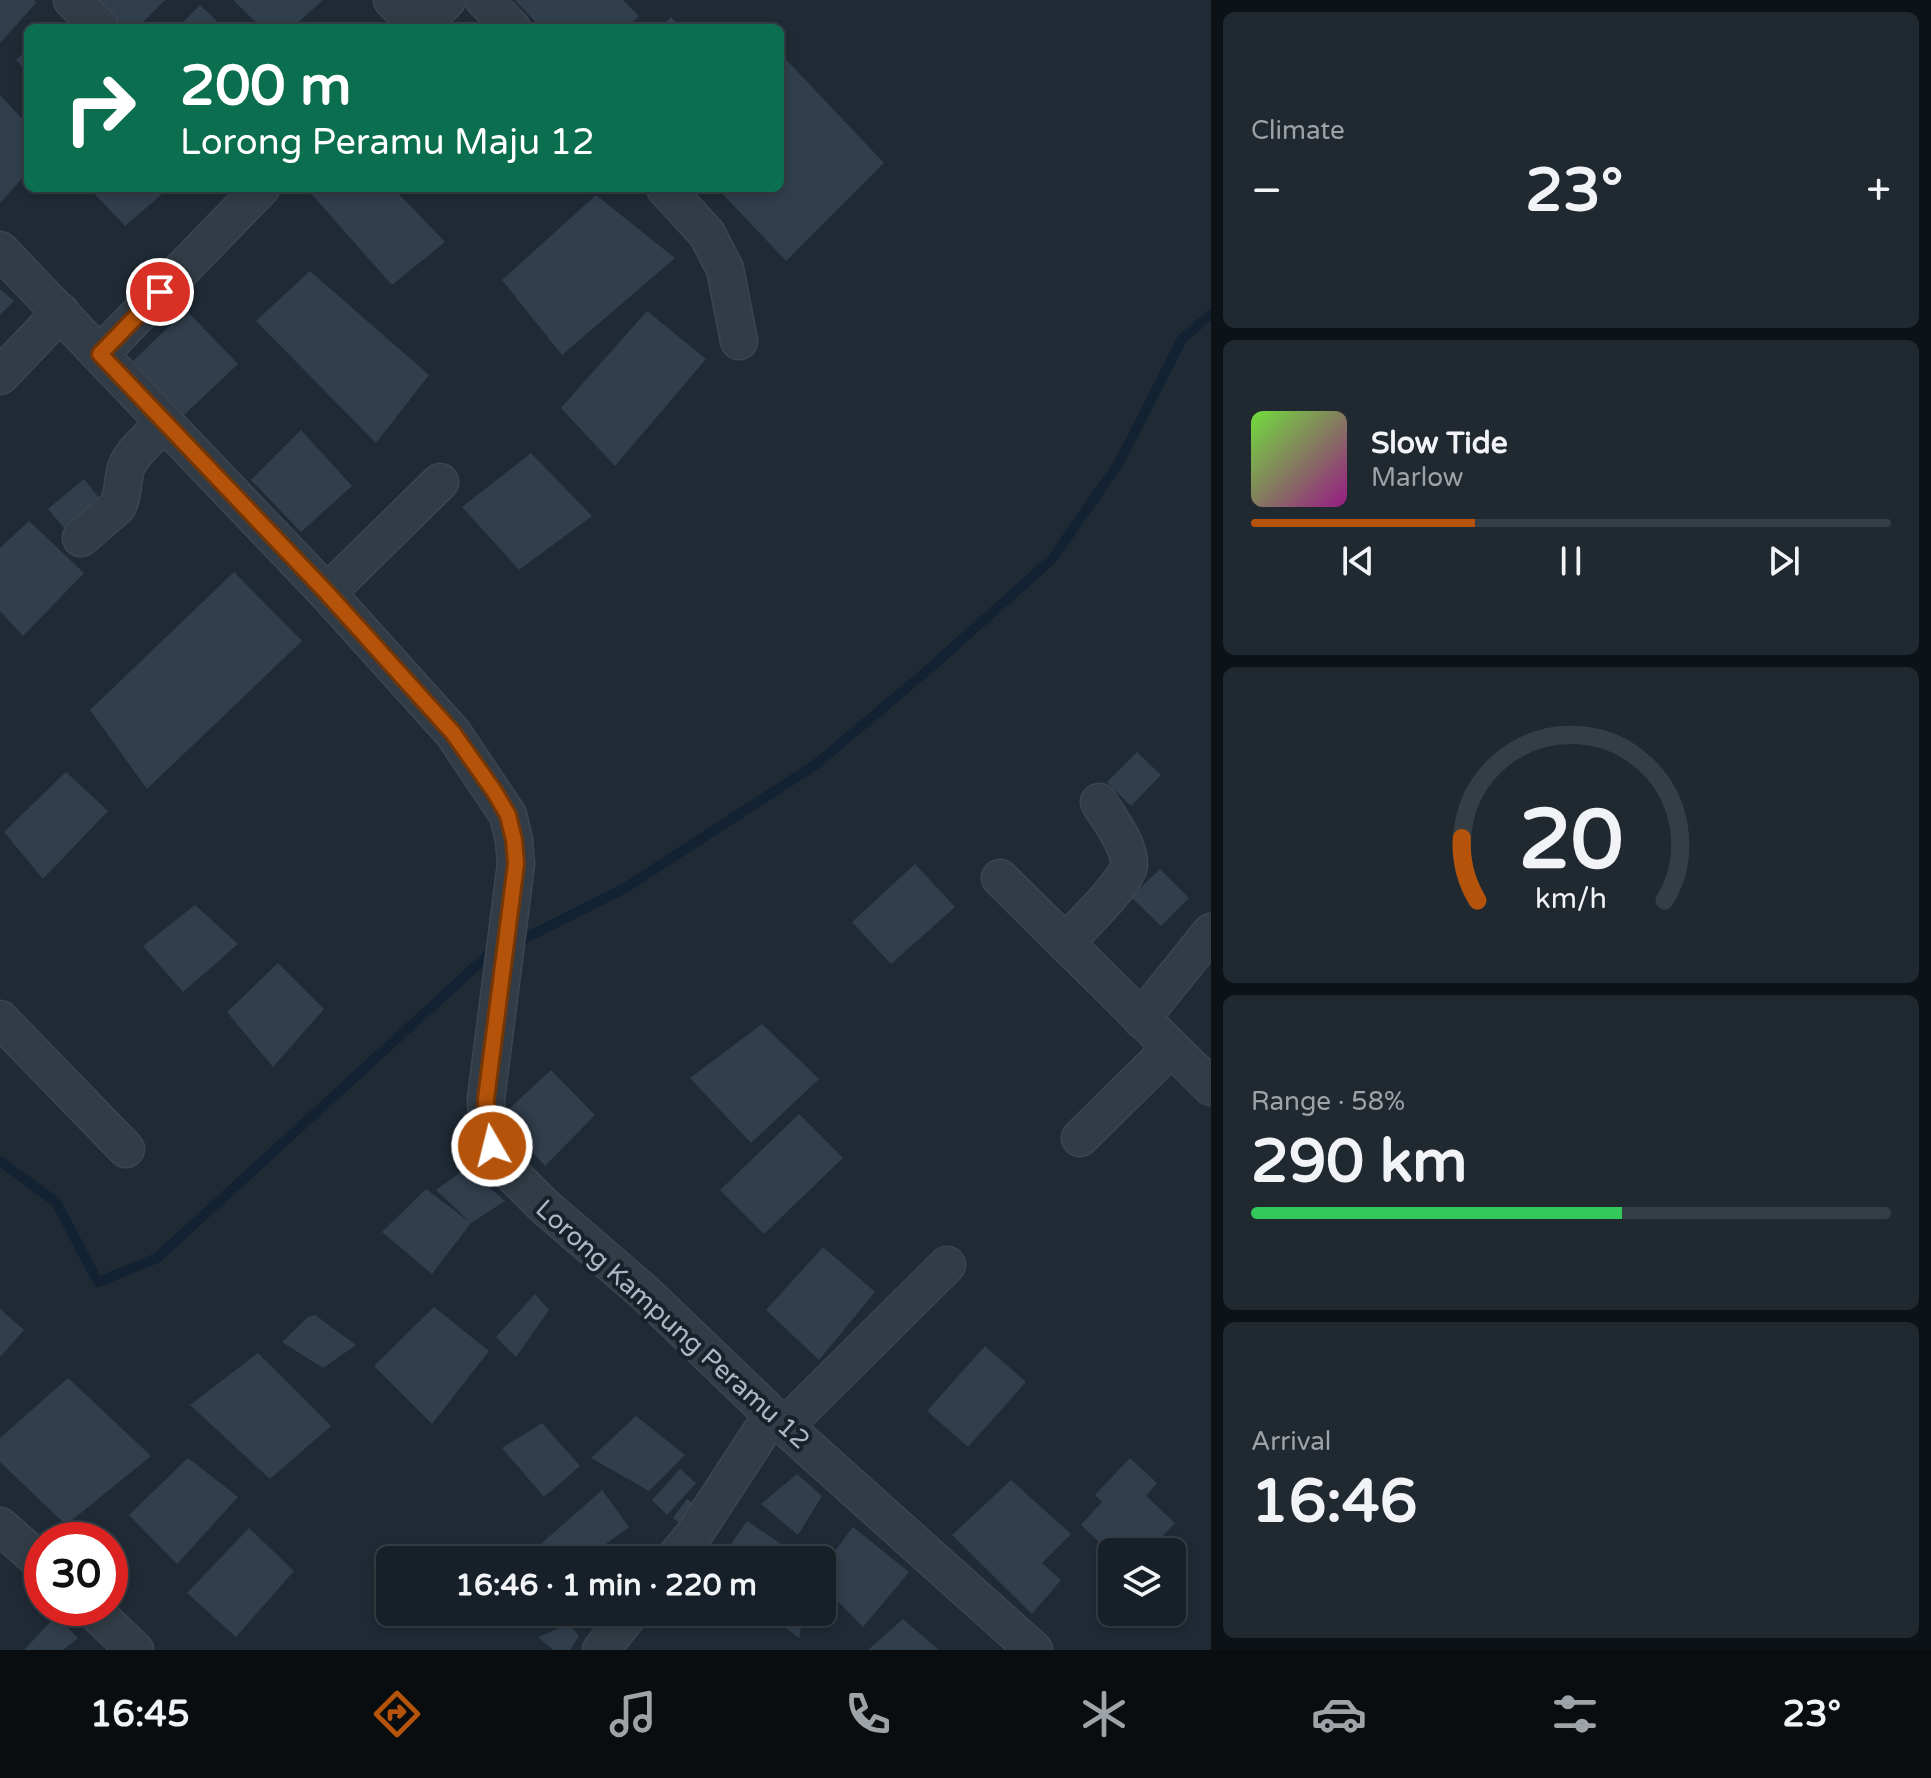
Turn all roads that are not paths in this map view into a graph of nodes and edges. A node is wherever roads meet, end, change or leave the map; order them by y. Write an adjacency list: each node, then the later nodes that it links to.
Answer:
1 (72, 0): 5 (street)
2 (392, 0): 6 (street)
3 (447, 0): 7 (street)
4 (484, 0): 8 (street)
5 (97, 24)
6 (417, 24)
7 (423, 24)
8 (508, 24)
9 (257, 192): 14 (street)
10 (669, 192): 13 (street)
11 (0, 250): 12 (street, Lorong Kampung Peramu 12)
12 (61, 312): 14 (street, Lorong Kampung Peramu 12); 15 (street)
13 (739, 341)
14 (100, 354): 16 (street, Lorong Kampung Peramu 12)
15 (0, 376)
16 (165, 423): 18 (street); 19 (street, Lorong Kampung Peramu 12)
17 (440, 482): 19 (street)
18 (81, 538)
19 (327, 593): 31 (street, Lorong Kampung Peramu 12)
20 (1099, 802): 23 (street)
21 (1000, 878): 23 (street)
22 (1211, 932): 25 (street)
23 (1065, 943): 25 (street)
24 (0, 1019): 29 (street)
25 (1141, 1019): 26 (street)
26 (1171, 1048): 27 (street); 28 (street)
27 (1211, 1087)
28 (1080, 1138)
29 (126, 1149)
30 (947, 1265): 31 (street)
31 (778, 1420): 33 (street); 39 (street, Lorong Kampung Peramu 12)
32 (0, 1526): 34 (street)
33 (684, 1546)
34 (24, 1547)
35 (110, 1626): 37 (street)
36 (620, 1626): 38 (street)
37 (135, 1650)
38 (601, 1650)
39 (1034, 1650)

